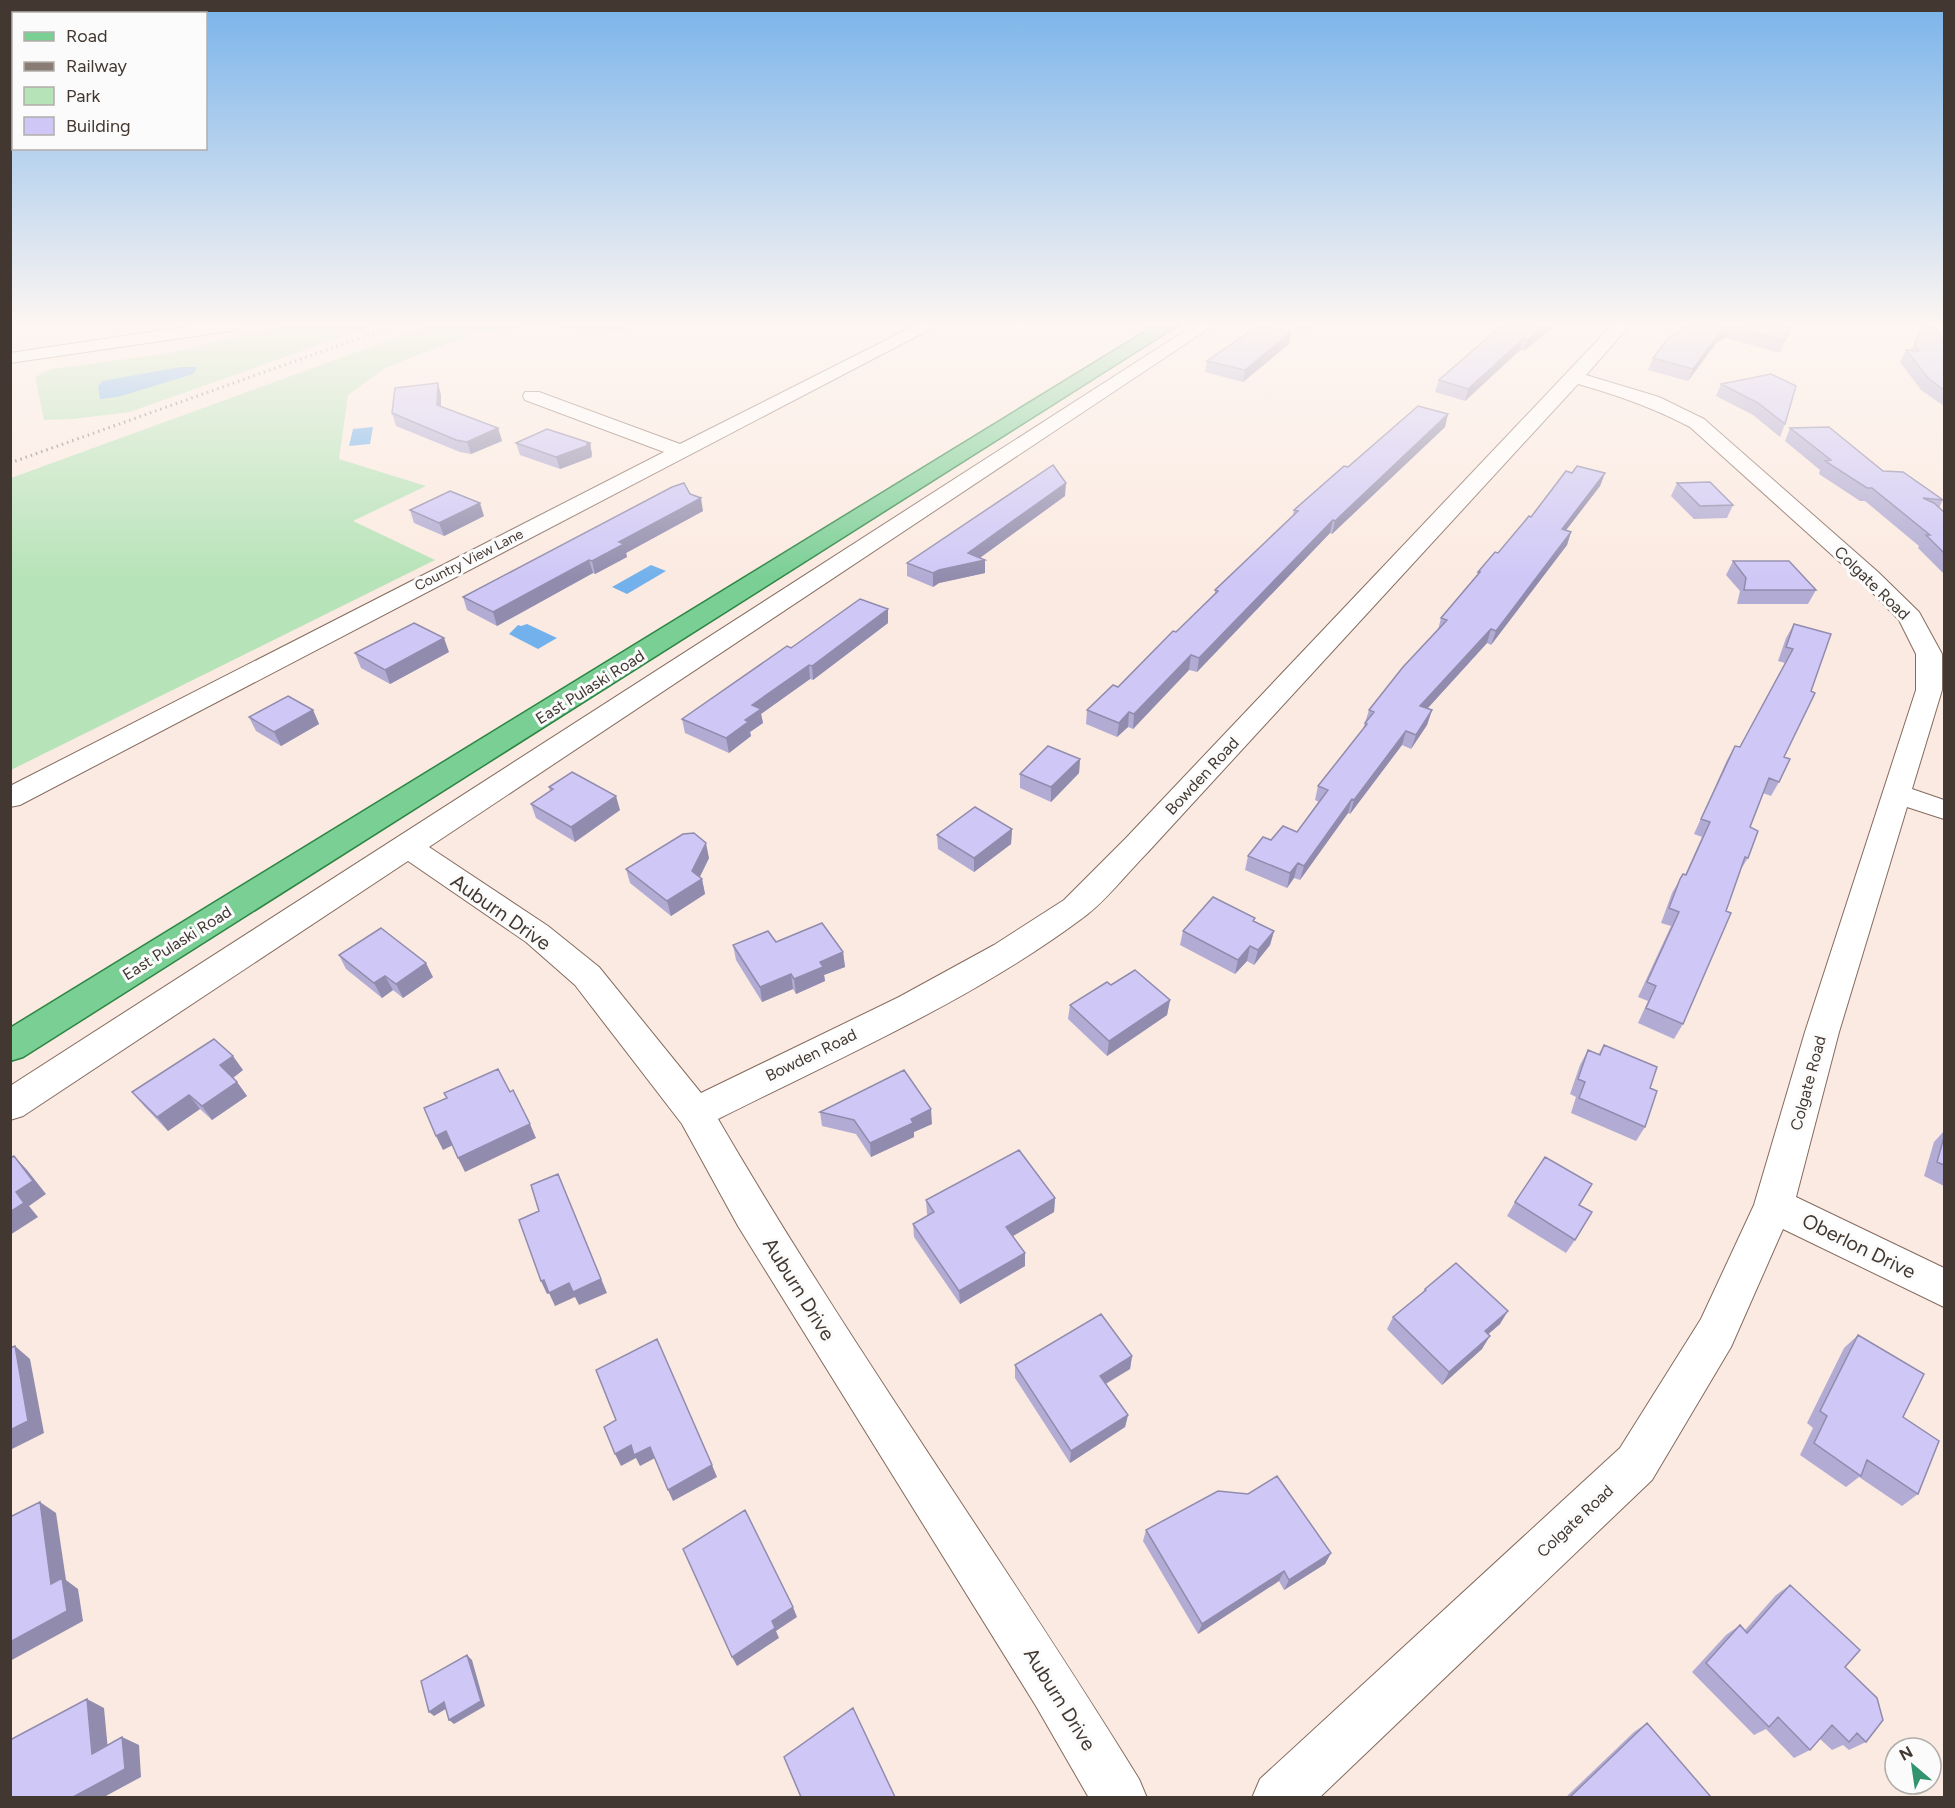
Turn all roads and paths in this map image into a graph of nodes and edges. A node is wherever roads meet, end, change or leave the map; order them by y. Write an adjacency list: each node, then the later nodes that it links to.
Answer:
1 (568, 409): 7 (street)
2 (764, 409): 7 (street, Country View Lane)
3 (1035, 409): 12 (main road, East Pulaski Road)
4 (1078, 409): 11 (street)
5 (1544, 409): 14 (street, Bowden Road)
6 (1673, 409): 8 (street, Colgate Road)
7 (681, 451): 9 (street, Country View Lane)
8 (1895, 793): 10 (street); 15 (street, Colgate Road)
9 (10, 798)
10 (1944, 810)
11 (407, 846): 13 (street); 14 (street, Auburn Drive)
12 (10, 1047)
13 (10, 1105)
14 (695, 1113): 17 (street, Auburn Drive)
15 (1774, 1205): 16 (street, Oberlon Drive); 18 (street, Colgate Road)
16 (1944, 1287)
17 (1120, 1797)
18 (1280, 1797)

